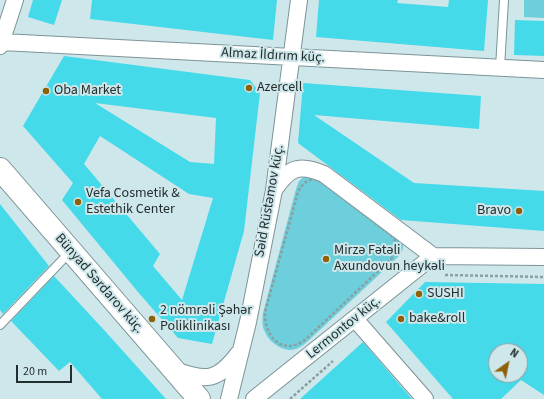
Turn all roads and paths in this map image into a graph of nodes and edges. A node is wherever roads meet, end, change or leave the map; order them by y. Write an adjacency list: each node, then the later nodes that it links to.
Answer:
1 (15, 0): 4 (street)
2 (299, 0): 5 (street, Səid Rüstəmov küç.)
3 (504, 0): 6 (lane)
4 (1, 44): 5 (street, Almaz İldırım küç.)
5 (292, 57): 6 (street, Almaz İldırım küç.); 9 (street, Səid Rüstəmov küç.)
6 (500, 68): 7 (street, Almaz İldırım küç.)
7 (544, 70)
8 (0, 169): 10 (main road, Bünyad Sərdarov küç.)
9 (274, 190): 11 (street); 18 (street, Səid Rüstəmov küç.)
10 (71, 251): 16 (lane); 20 (main road, Bünyad Sərdarov küç.)
11 (433, 256): 12 (street); 15 (street, Lermontov küç.)
12 (544, 257)
13 (442, 275): 14 (path)
14 (544, 277)
15 (355, 319): 23 (street, Lermontov küç.); 25 (street)
16 (0, 325)
17 (266, 327): 17 (path)
18 (240, 352): 20 (street); 22 (street, Səid Rüstəmov küç.)
19 (337, 357): 24 (path)
20 (173, 370): 21 (main road, Bünyad Sərdarov küç.)
21 (199, 399)
22 (229, 399)
23 (254, 399)
24 (290, 399)
25 (425, 399)

